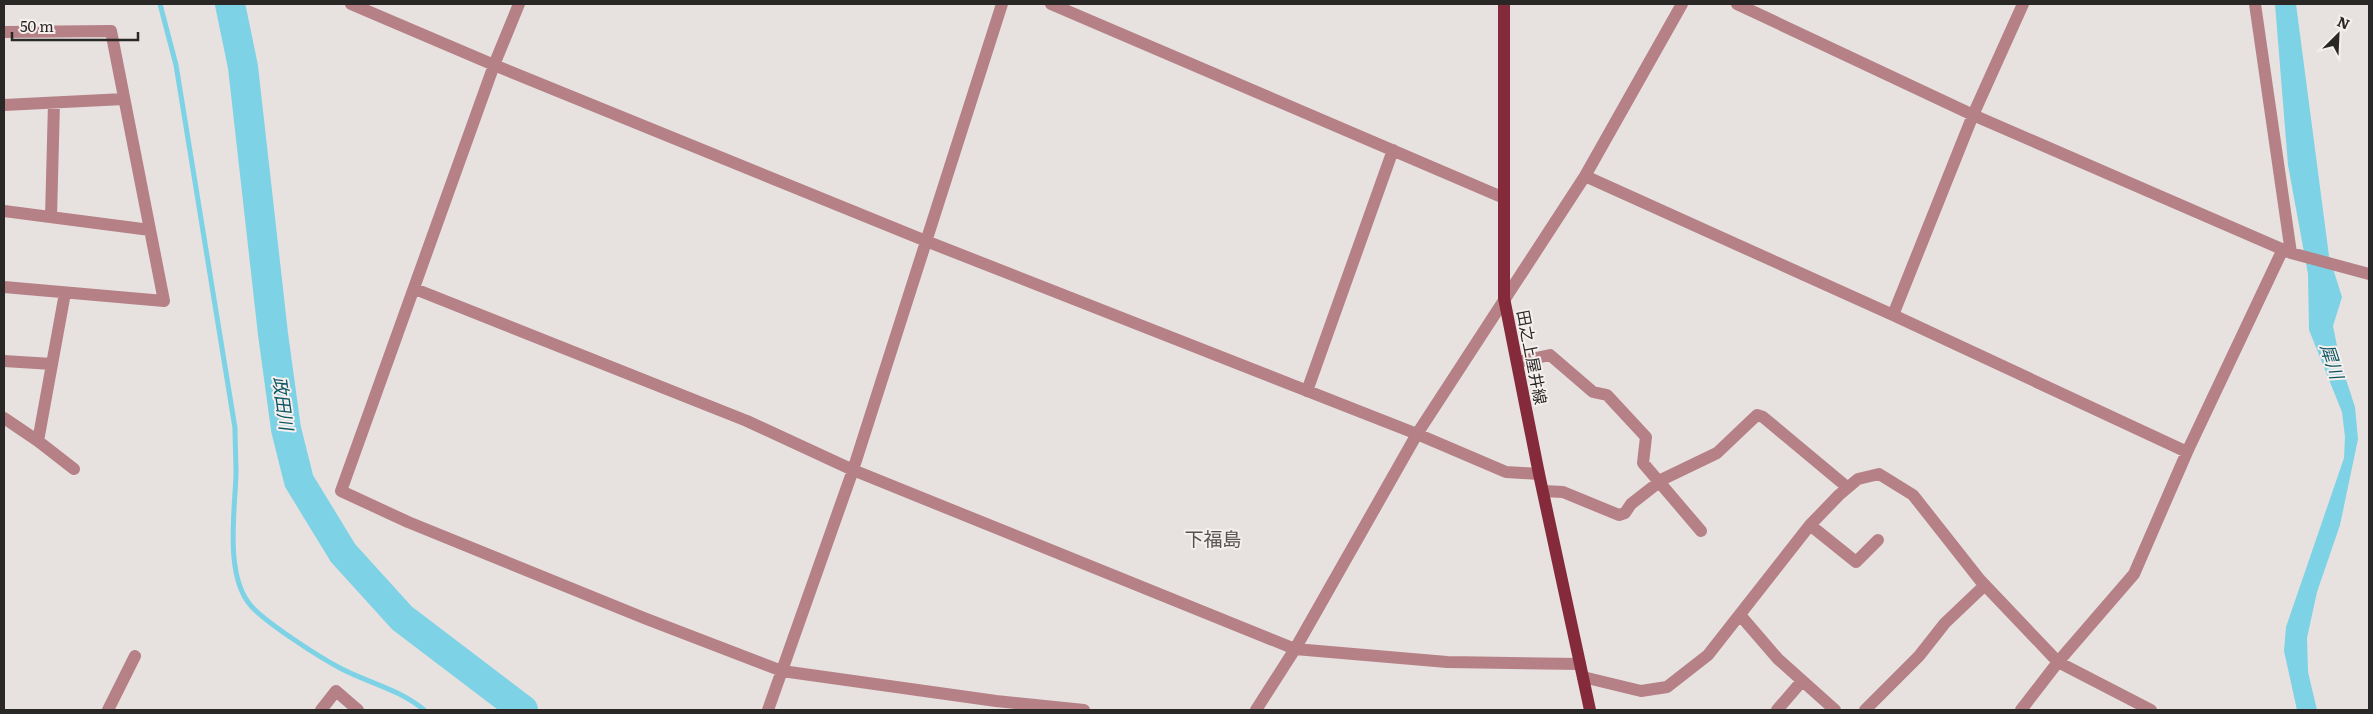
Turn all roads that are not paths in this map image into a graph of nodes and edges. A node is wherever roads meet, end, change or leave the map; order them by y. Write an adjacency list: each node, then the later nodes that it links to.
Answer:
1 (351, 4): 11 (street)
2 (519, 4): 11 (street)
3 (1002, 4): 22 (street)
4 (1051, 4): 16 (street)
5 (1504, 4): 18 (main road, 田之上屋井線)
6 (1682, 4): 17 (street)
7 (1737, 4): 15 (street)
8 (2023, 4): 15 (street)
9 (2255, 4): 23 (street)
10 (4, 32): 12 (street)
11 (494, 65): 22 (street); 26 (street)
12 (124, 99): 13 (street); 21 (street)
13 (54, 103): 14 (street); 20 (street)
14 (4, 105)
15 (1973, 116): 23 (street); 29 (street)
16 (1393, 150): 18 (street); 33 (street)
17 (1585, 176): 28 (street); 29 (street)
18 (1504, 198): 28 (main road, 田之上屋井線)
19 (4, 212): 20 (street)
20 (51, 218): 21 (street)
21 (150, 230): 27 (street)
22 (926, 241): 33 (street); 39 (street)
23 (2287, 251): 24 (street); 37 (street)
24 (2368, 273)
25 (4, 288): 27 (street)
26 (415, 289): 39 (street); 53 (street)
27 (65, 293): 32 (street)
28 (1504, 298): 31 (main road, 田之上屋井線); 35 (street)
29 (1893, 315): 37 (street)
30 (4, 361): 32 (street)
31 (1517, 362): 40 (main road, 田之上屋井線); 41 (street)
32 (52, 364): 36 (street)
33 (1307, 390): 35 (street)
34 (4, 418): 36 (street)
35 (1417, 434): 40 (street); 49 (street)
36 (38, 441): 38 (street)
37 (2187, 452): 51 (street)
38 (74, 469)
39 (853, 470): 49 (street); 53 (street)
40 (1539, 474): 43 (main road, 田之上屋井線)
41 (1660, 482): 42 (street); 43 (street); 45 (street)
42 (1847, 488): 44 (street); 47 (street)
43 (1543, 491): 52 (main road, 田之上屋井線)
44 (1810, 525): 46 (street); 48 (street)
45 (1701, 531)
46 (1878, 540)
47 (1985, 585): 51 (street); 65 (street)
48 (1740, 615): 54 (street); 55 (street)
49 (1295, 649): 52 (street); 61 (street)
50 (135, 656): 56 (street)
51 (2058, 662): 66 (street); 67 (street)
52 (1580, 664): 54 (main road, 田之上屋井線)
53 (782, 671): 59 (street); 60 (street)
54 (1583, 677): 62 (main road, 田之上屋井線)
55 (1802, 681): 63 (street); 64 (street)
56 (108, 710)
57 (321, 710): 58 (street)
58 (358, 710)
59 (768, 710)
60 (1084, 710)
61 (1256, 710)
62 (1590, 710)
63 (1777, 710)
64 (1835, 710)
65 (1864, 710)
66 (2021, 710)
67 (2152, 710)

